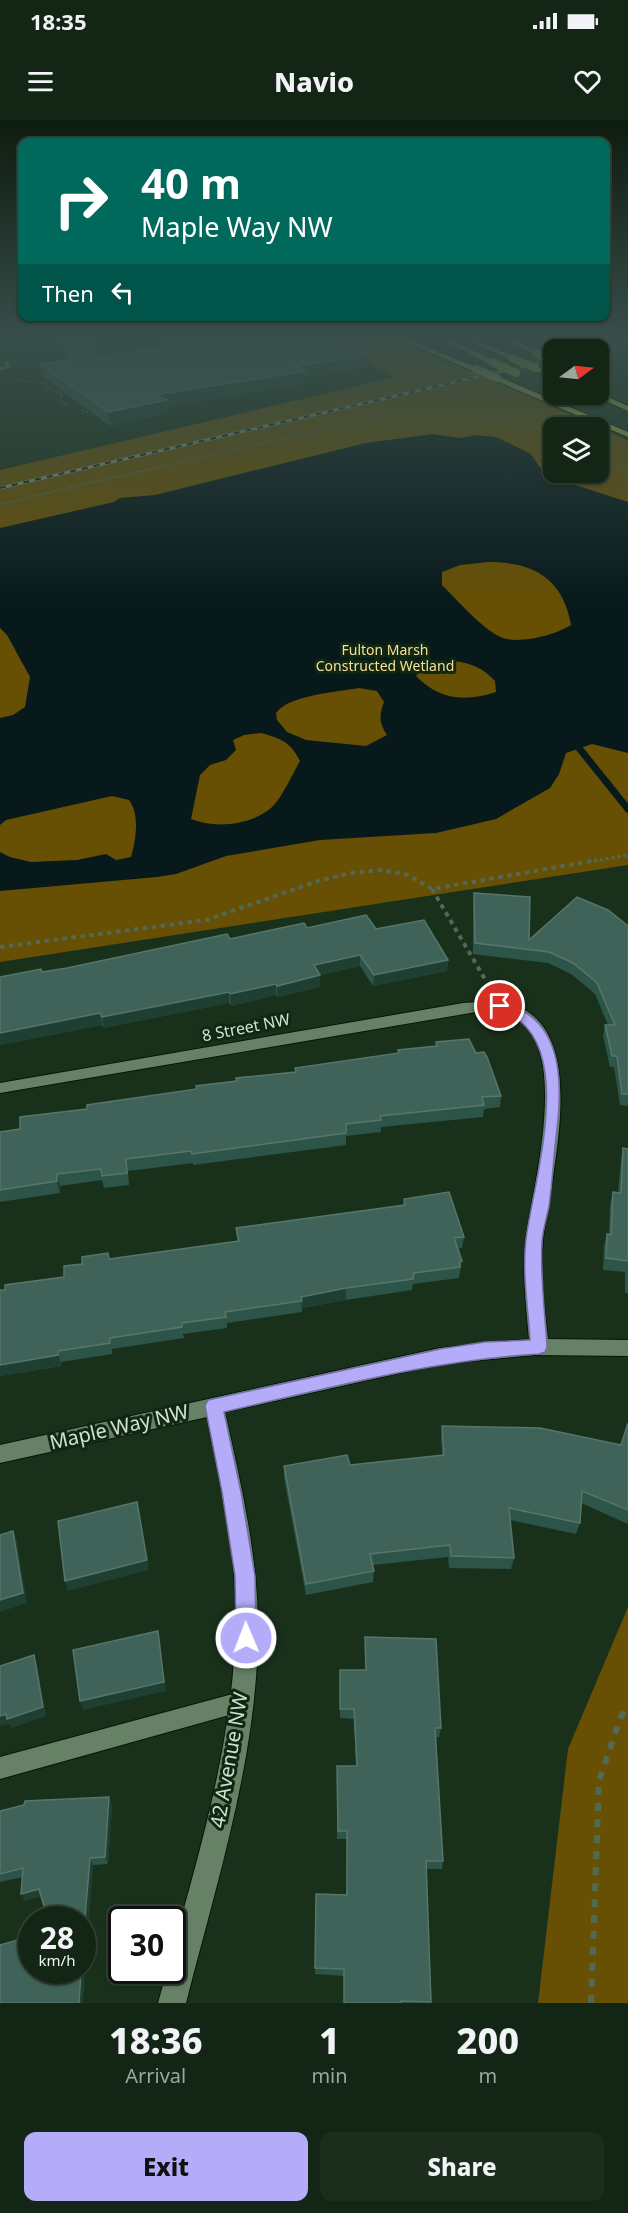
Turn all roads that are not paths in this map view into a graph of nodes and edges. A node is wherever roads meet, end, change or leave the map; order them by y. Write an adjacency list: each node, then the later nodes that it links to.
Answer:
1 (612, 428): 2 (highway, bridge)
2 (628, 435)
3 (0, 1088): 4 (street, 8 Street NW)
4 (539, 1347): 5 (street, Maple Way NW); 6 (street, Maple Way NW)
5 (628, 1348)
6 (214, 1406): 7 (street, Maple Way NW); 8 (street, 42 Avenue NW)
7 (0, 1454)
8 (240, 1702): 9 (lane); 10 (street, 42 Avenue NW)
9 (0, 1768)
10 (171, 2003)

